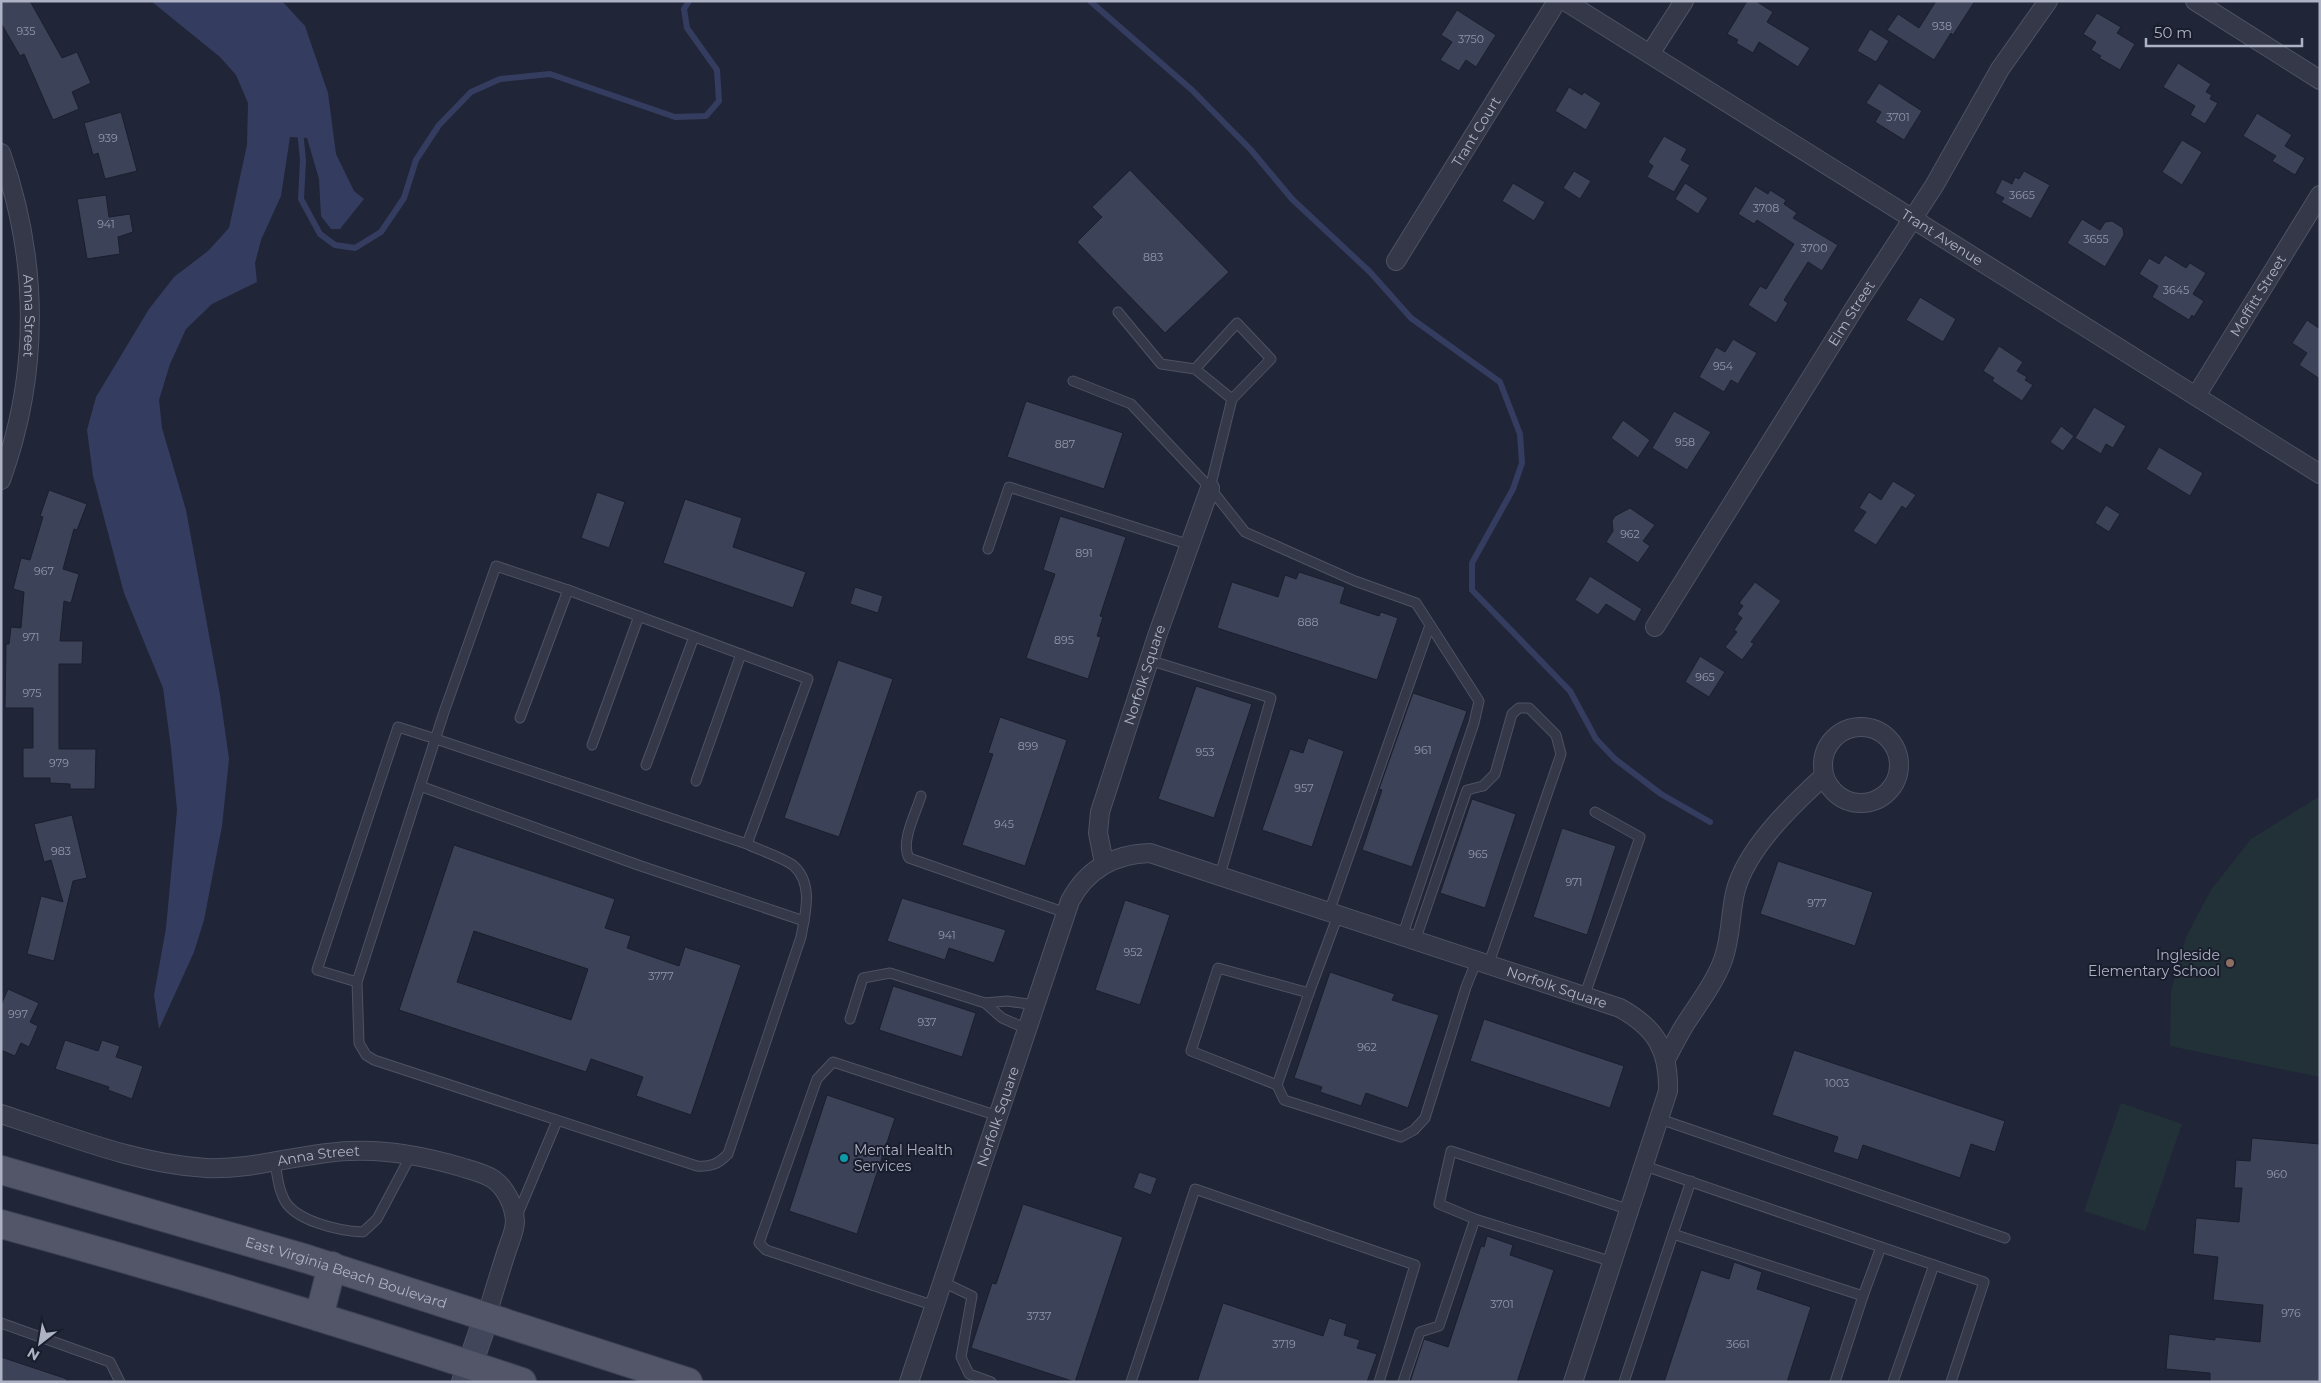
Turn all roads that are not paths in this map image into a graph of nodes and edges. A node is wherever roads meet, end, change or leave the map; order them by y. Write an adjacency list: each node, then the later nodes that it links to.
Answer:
1 (1557, 1): 11 (street, Trant Court)
2 (1565, 1): 6 (street, Trant Avenue)
3 (1684, 1): 6 (street)
4 (2048, 1): 10 (street, Elm Street)
5 (2195, 1): 7 (street)
6 (1650, 54): 10 (street, Trant Avenue)
7 (2320, 80)
8 (1, 152): 18 (street, Anna Street)
9 (2320, 195): 15 (street, Moffitt Street)
10 (1913, 218): 15 (street, Trant Avenue); 25 (street, Elm Street)
11 (1396, 261)
12 (1118, 312): 13 (lane)
13 (1195, 369): 16 (lane); 16 (lane)
14 (1073, 381): 19 (lane)
15 (2196, 396): 17 (street, Trant Avenue)
16 (1232, 399): 19 (lane)
17 (2320, 474)
18 (1, 480)
19 (1210, 488): 20 (street, Norfolk Square); 24 (lane)
20 (1190, 545): 21 (lane); 28 (street, Norfolk Square)
21 (988, 549)
22 (568, 590): 23 (lane); 29 (lane); 30 (lane)
23 (639, 616): 26 (lane); 31 (lane)
24 (1430, 625): 42 (lane); 44 (lane)
25 (1655, 627)
26 (694, 637): 27 (lane); 32 (lane)
27 (741, 654): 34 (lane); 38 (lane)
28 (1149, 660): 39 (street, Norfolk Square); 40 (lane)
29 (520, 718)
30 (436, 739): 35 (lane); 38 (lane); 46 (lane)
31 (592, 745)
32 (646, 765)
33 (1824, 776): 33 (street); 53 (street)
34 (696, 781)
35 (420, 786): 43 (lane); 46 (lane)
36 (921, 796): 41 (lane)
37 (1595, 812): 48 (lane)
38 (747, 844): 43 (lane)
39 (1104, 863): 40 (street, Norfolk Square); 41 (street, Norfolk Square)
40 (1220, 875): 42 (street, Norfolk Square)
41 (1066, 913): 50 (street, Norfolk Square)
42 (1334, 914): 44 (street, Norfolk Square); 47 (lane)
43 (804, 921): 58 (lane)
44 (1409, 939): 45 (street, Norfolk Square); 45 (lane)
45 (1482, 964): 48 (street, Norfolk Square); 54 (lane)
46 (357, 982): 58 (lane)
47 (1309, 993): 54 (lane); 54 (lane)
48 (1584, 997): 53 (street, Norfolk Square)
49 (985, 1003): 50 (lane); 51 (lane); 52 (lane)
50 (1035, 1004): 52 (street, Norfolk Square)
51 (850, 1019)
52 (1027, 1029): 56 (street, Norfolk Square)
53 (1666, 1059): 57 (street, Norfolk Square)
54 (1277, 1085)
55 (1, 1114): 60 (street, Anna Street)
56 (998, 1116): 74 (street, Norfolk Square); 76 (lane)
57 (1660, 1119): 61 (street, Norfolk Square); 69 (lane)
58 (557, 1121): 66 (lane)
59 (411, 1155): 60 (street, Anna Street); 60 (lane); 66 (street, Anna Street)
60 (275, 1162)
61 (1645, 1166): 63 (lane); 64 (street, Norfolk Square)
62 (1, 1170): 73 (main road, East Virginia Beach Boulevard)
63 (1691, 1181): 68 (lane); 70 (lane)
64 (1630, 1210): 65 (lane); 71 (street, Norfolk Square)
65 (1475, 1219): 71 (lane); 88 (lane)
66 (515, 1221): 77 (street)
67 (1, 1224): 78 (main road)
68 (1673, 1234): 75 (lane); 90 (lane)
69 (2005, 1238)
70 (1881, 1247): 72 (lane); 75 (lane)
71 (1613, 1262): 89 (street, Norfolk Square)
72 (1934, 1264): 92 (lane); 93 (lane)
73 (332, 1266): 77 (main road, East Virginia Beach Boulevard); 78 (main road)
74 (943, 1282): 76 (street, Norfolk Square); 85 (lane)
75 (1863, 1296): 91 (lane)
76 (935, 1306): 84 (street, Norfolk Square)
77 (487, 1316): 80 (main road); 83 (main road, East Virginia Beach Boulevard)
78 (319, 1317): 80 (main road)
79 (1, 1323): 81 (lane)
80 (467, 1373): 82 (main road)
81 (120, 1382)
82 (522, 1382)
83 (688, 1382)
84 (909, 1382)
85 (991, 1382)
86 (1131, 1382): 87 (lane)
87 (1379, 1382)
88 (1402, 1382)
89 (1574, 1382)
90 (1624, 1382)
91 (1835, 1382)
92 (1893, 1382)
93 (1951, 1382)

